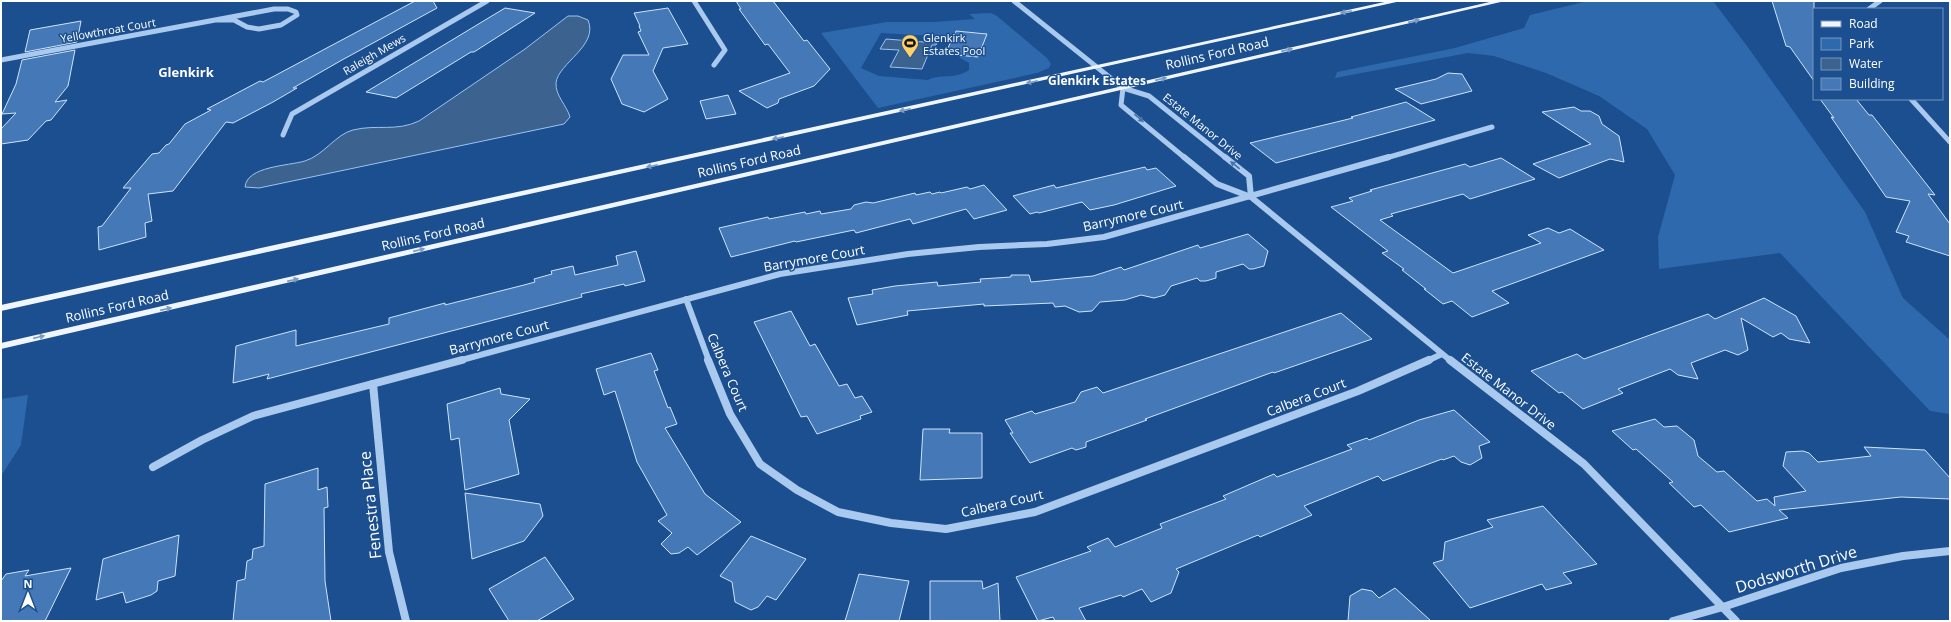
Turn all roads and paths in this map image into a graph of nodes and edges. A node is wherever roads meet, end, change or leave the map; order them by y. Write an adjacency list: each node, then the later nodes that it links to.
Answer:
1 (487, 1): 15 (street, Raleigh Mews)
2 (694, 1): 10 (street)
3 (1014, 1): 11 (street, Estate Manor Drive)
4 (1398, 1): 11 (main road, Rollins Ford Road, one-way to 11)
5 (1502, 1): 12 (main road, Rollins Ford Road, one-way to 5)
6 (1880, 1): 7 (street)
7 (1870, 8)
8 (218, 20): 8 (street, Yellowthroat Court); 9 (street, Yellowthroat Court)
9 (1, 60)
10 (714, 65)
11 (1098, 67): 12 (street, Estate Manor Drive); 19 (main road, Rollins Ford Road, one-way to 19)
12 (1123, 88): 17 (street, Estate Manor Drive, one-way to 12); 17 (street, Estate Manor Drive, one-way to 17); 20 (main road, Rollins Ford Road, one-way to 12)
13 (1912, 100): 16 (street)
14 (1492, 127): 17 (street, Barrymore Court)
15 (283, 135)
16 (1950, 142)
17 (1252, 197): 18 (street, Barrymore Court); 21 (street, Estate Manor Drive)
18 (686, 299): 21 (street, Calbera Court); 22 (street, Barrymore Court)
19 (1, 308)
20 (1, 346)
21 (1442, 354): 25 (street, Estate Manor Drive)
22 (373, 384): 23 (street, Barrymore Court); 26 (street, Fenestra Place)
23 (154, 467)
24 (1950, 551): 25 (street, Dodsworth Drive)
25 (1723, 607): 27 (street); 28 (street, Estate Manor Drive)
26 (406, 621)
27 (1673, 621)
28 (1736, 621)

